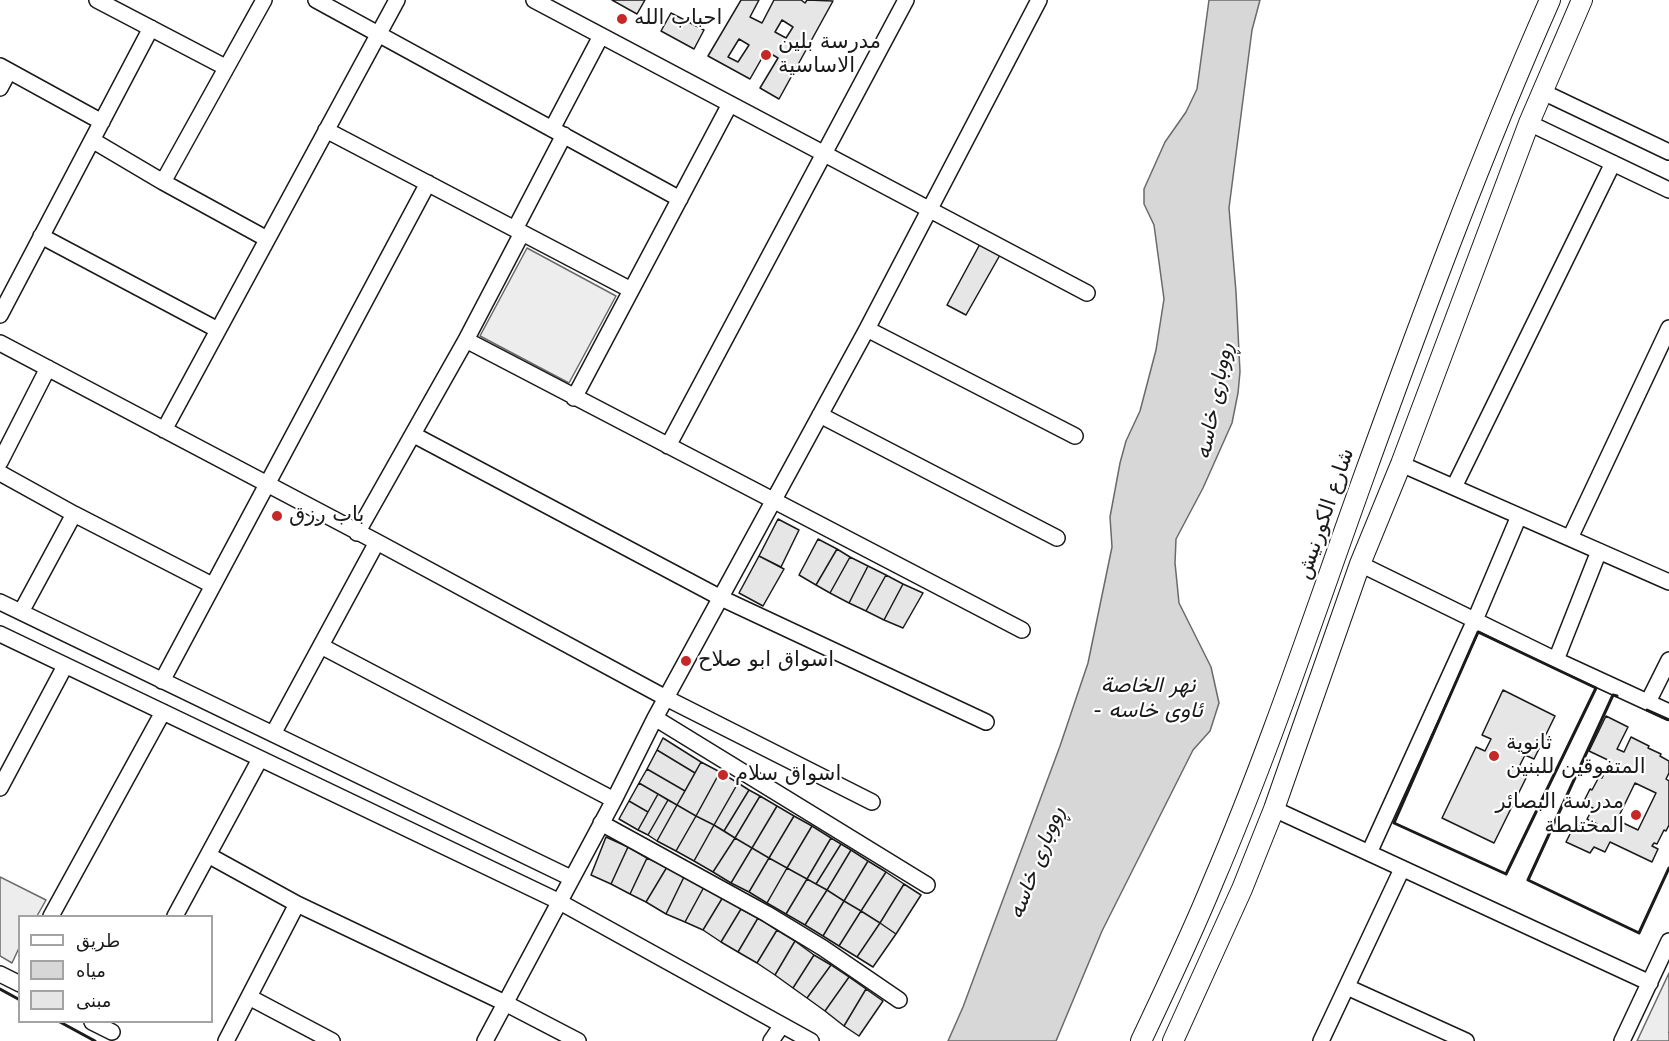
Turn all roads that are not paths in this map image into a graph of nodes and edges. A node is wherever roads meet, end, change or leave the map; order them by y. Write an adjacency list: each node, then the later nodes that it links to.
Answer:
1 (97, 0): 10 (street)
2 (264, 0): 13 (street)
3 (316, 0): 11 (street)
4 (397, 0): 11 (street)
5 (534, 0): 12 (street)
6 (1039, 0): 30 (street)
7 (1550, 0): 36 (main road, شارع الكورنيش)
8 (1582, 0): 16 (main road)
9 (901, 2): 24 (street)
10 (151, 28): 13 (street); 18 (street)
11 (379, 34): 20 (street); 21 (street)
12 (601, 36): 17 (street); 21 (street)
13 (225, 67): 26 (street)
14 (4, 69): 15 (street); 18 (street)
15 (0, 88)
16 (1543, 92): 19 (main road); 23 (street)
17 (730, 104): 24 (street); 29 (street)
18 (102, 122): 22 (street)
19 (1529, 123): 25 (street); 38 (main road)
20 (327, 130): 27 (street); 33 (street)
21 (558, 132): 29 (street); 31 (street)
22 (92, 140): 26 (street); 32 (street)
23 (1667, 145)
24 (824, 154): 30 (street); 50 (street)
25 (1613, 163): 28 (street); 55 (street)
26 (163, 182): 33 (street)
27 (428, 183): 31 (street); 54 (street)
28 (1669, 190)
29 (680, 199): 34 (street)
30 (931, 209): 35 (street); 40 (street)
31 (519, 231): 34 (street); 42 (street)
32 (41, 236): 37 (street); 41 (street)
33 (267, 239): 41 (street)
34 (631, 290): 45 (street)
35 (1087, 293)
36 (1425, 314): 38 (main road); 119 (main road, شارع الكورنيش)
37 (0, 315)
38 (1454, 323): 52 (main road)
39 (1669, 328): 61 (street)
40 (867, 329): 46 (street); 49 (street)
41 (218, 330): 47 (street)
42 (466, 340): 45 (street); 48 (street)
43 (0, 343): 44 (street)
44 (48, 368): 47 (street); 51 (street)
45 (574, 398): 50 (street)
46 (820, 415): 56 (street); 60 (street)
47 (164, 430): 54 (street)
48 (414, 435): 59 (street); 67 (street)
49 (1075, 436)
50 (668, 446): 56 (street)
51 (0, 462)
52 (1401, 464): 55 (street); 64 (main road)
53 (0, 473): 57 (street)
54 (266, 484): 59 (street); 66 (street)
55 (1454, 487): 58 (street)
56 (773, 501): 67 (street); 71 (street)
57 (74, 514): 66 (street); 69 (street)
58 (1519, 516): 61 (street); 70 (street)
59 (357, 533): 62 (street)
60 (1057, 538)
61 (1570, 538): 63 (street)
62 (377, 542): 73 (street); 80 (street)
63 (1599, 551): 65 (street); 75 (street)
64 (1360, 564): 70 (street); 91 (main road)
65 (1669, 582)
66 (212, 585): 78 (street)
67 (720, 598): 80 (street); 85 (street)
68 (0, 602): 69 (street)
69 (21, 612): 74 (street)
70 (1475, 620): 75 (street); 93 (street)
71 (1022, 630)
72 (0, 634): 77 (street)
73 (321, 646): 86 (street); 89 (street)
74 (117, 659): 78 (street); 79 (street)
75 (1556, 660): 81 (street)
76 (1669, 660): 81 (street)
77 (65, 666): 79 (street); 88 (street)
78 (162, 681): 86 (street)
79 (105, 684): 82 (street)
80 (666, 698): 84 (street); 90 (street)
81 (1648, 702): 83 (street)
82 (163, 712): 87 (street); 100 (street)
83 (1669, 712)
84 (655, 718): 89 (street); 97 (street)
85 (986, 722)
86 (273, 734): 96 (street)
87 (260, 759): 94 (street); 98 (street)
88 (0, 789)
89 (614, 800): 92 (street)
90 (872, 802)
91 (1274, 809): 93 (street); 120 (main road)
92 (601, 823): 96 (street); 108 (street)
93 (1369, 853): 95 (street)
94 (208, 855): 99 (street); 101 (street)
95 (1402, 869): 105 (street); 106 (street)
96 (571, 878): 98 (street)
97 (927, 885)
98 (558, 902): 109 (street); 111 (street)
99 (297, 903): 107 (street); 109 (street)
100 (52, 915)
101 (176, 915)
102 (1669, 941): 105 (street)
103 (0, 974): 104 (street)
104 (18, 980)
105 (1650, 983): 123 (street)
106 (1347, 987): 121 (street); 122 (street)
107 (249, 997): 113 (street); 114 (street)
108 (899, 1000)
109 (505, 1003): 115 (street); 116 (street)
110 (94, 1023): 112 (street)
111 (782, 1025): 117 (street); 118 (street)
112 (113, 1032)
113 (226, 1041)
114 (332, 1041)
115 (485, 1041)
116 (578, 1041)
117 (771, 1041)
118 (811, 1041)
119 (1142, 1041)
120 (1173, 1041)
121 (1321, 1041)
122 (1466, 1041)
123 (1622, 1041)

